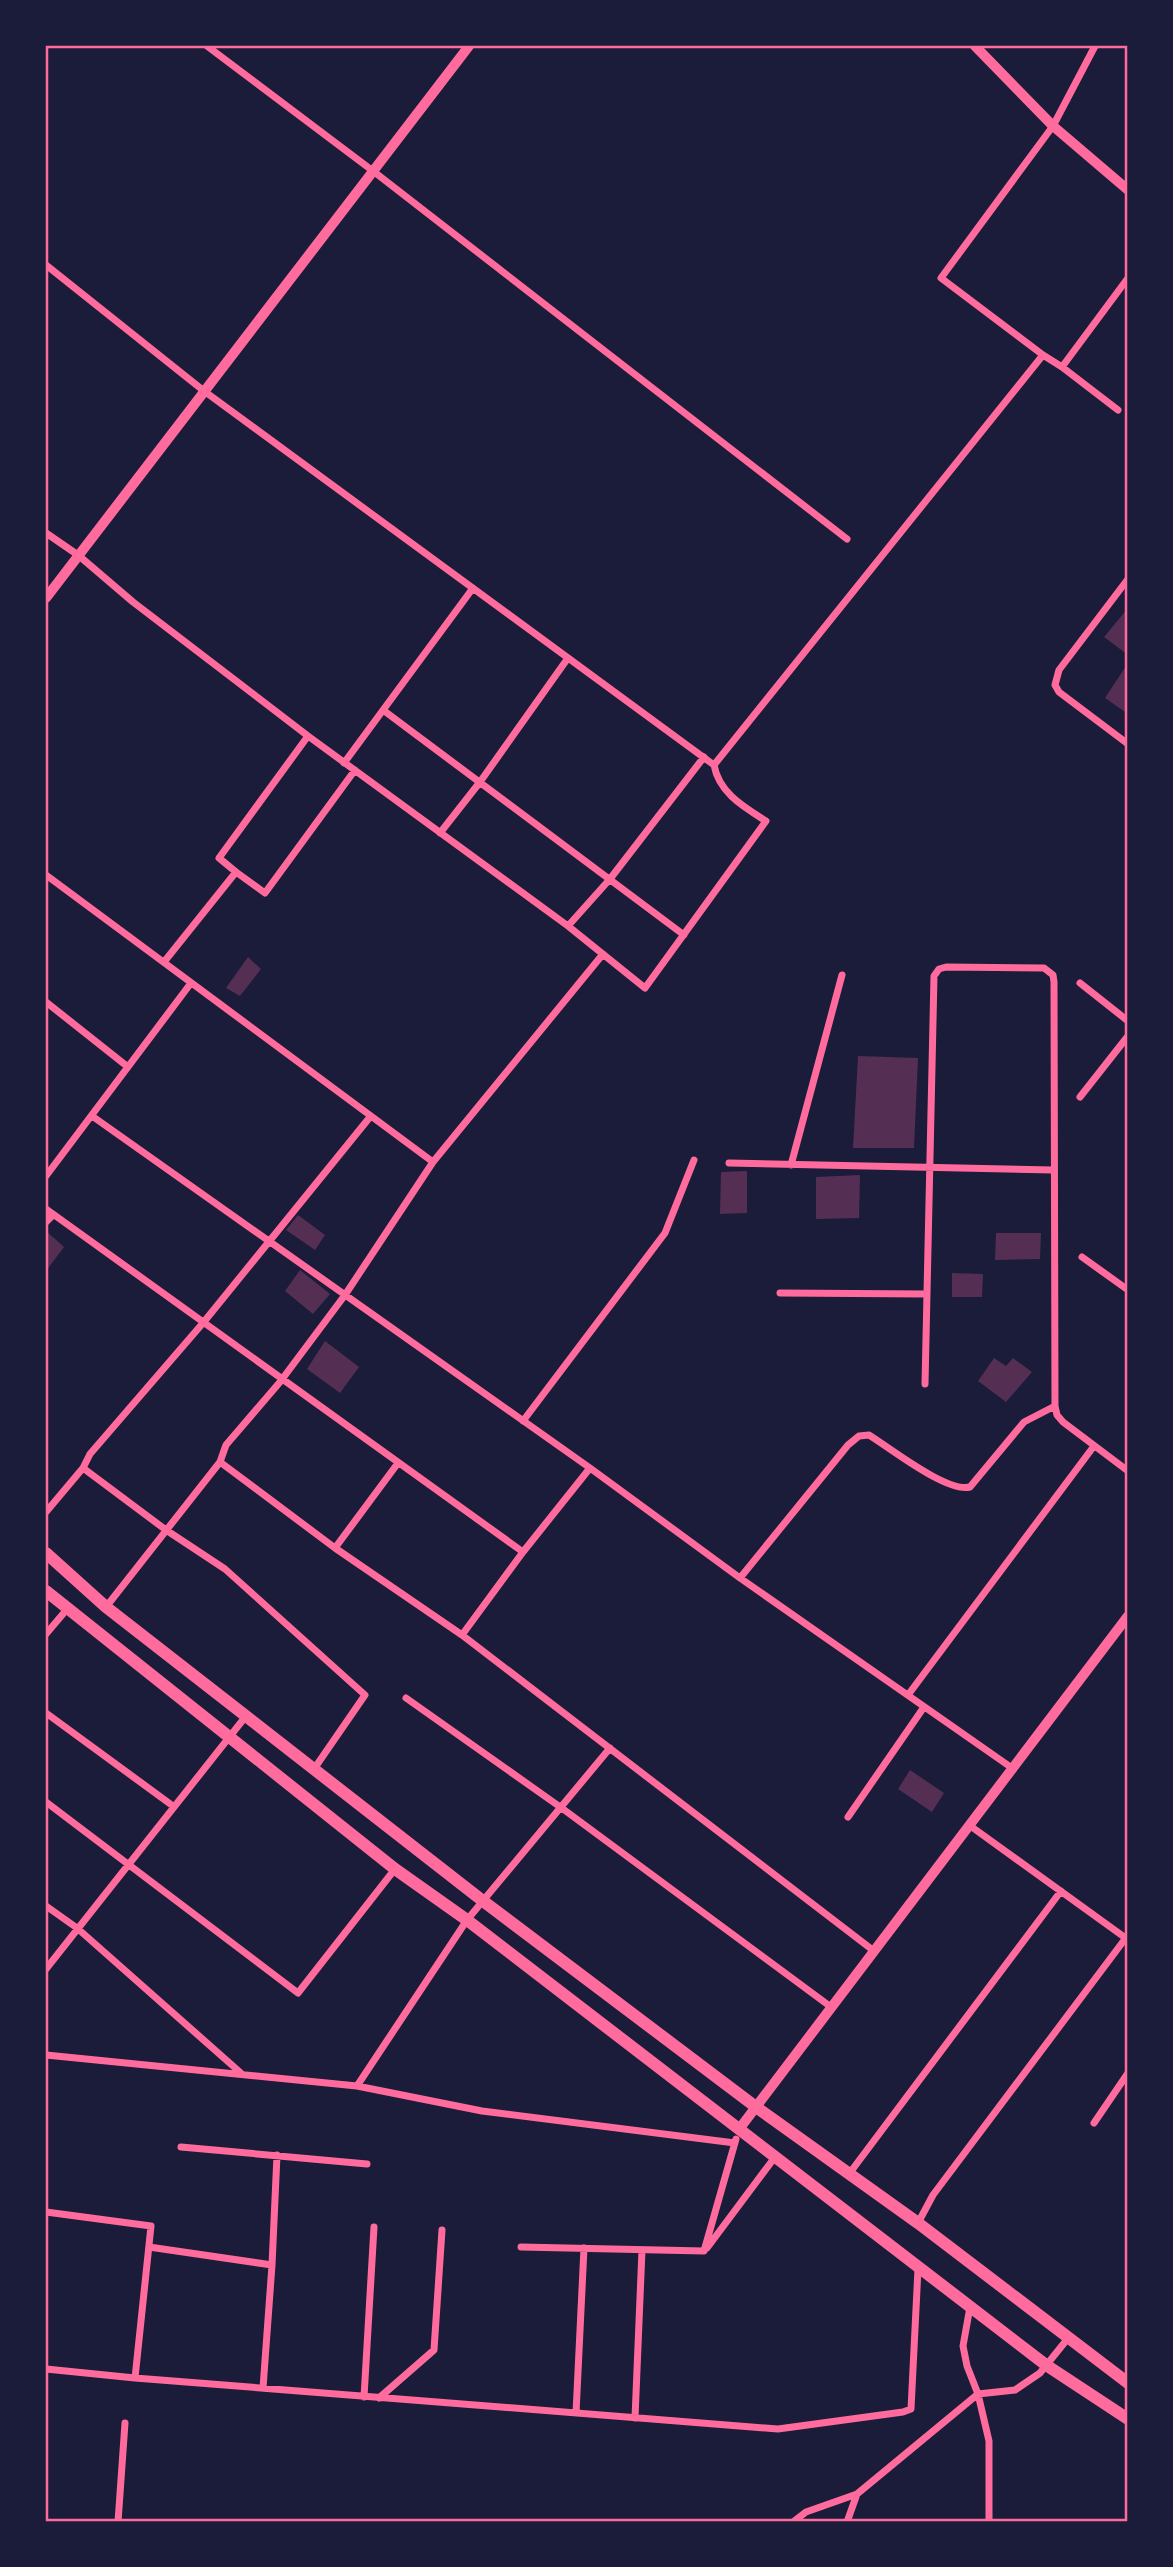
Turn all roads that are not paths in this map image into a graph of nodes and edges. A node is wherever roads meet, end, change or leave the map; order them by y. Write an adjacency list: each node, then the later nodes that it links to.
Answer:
1 (207, 46): 6 (street)
2 (469, 46): 6 (street)
3 (975, 46): 5 (street)
4 (1095, 46): 5 (street)
5 (1053, 127): 7 (street); 10 (street)
6 (373, 171): 12 (street); 15 (street)
7 (1128, 190)
8 (46, 265): 12 (street)
9 (1128, 278): 11 (street)
10 (1043, 355): 11 (street); 26 (street)
11 (1062, 367): 13 (street)
12 (204, 391): 16 (street); 18 (street)
13 (1118, 410)
14 (46, 533): 16 (street)
15 (847, 539)
16 (78, 555): 19 (street); 22 (street)
17 (1127, 581): 23 (street)
18 (473, 588): 20 (street); 21 (street)
19 (46, 598)
20 (568, 658): 24 (street); 28 (street)
21 (383, 710): 25 (street); 28 (street)
22 (309, 736): 25 (street); 30 (street)
23 (1128, 744)
24 (704, 757): 26 (street); 32 (street)
25 (344, 763): 27 (street)
26 (714, 765): 34 (street)
27 (355, 770): 29 (street); 30 (street)
28 (480, 782): 29 (street); 32 (street)
29 (440, 833): 33 (street)
30 (236, 872): 36 (street)
31 (46, 875): 36 (street)
32 (610, 880): 33 (street); 34 (street)
33 (568, 926): 35 (street)
34 (684, 935): 35 (street)
35 (603, 954): 48 (street)
36 (164, 962): 39 (street)
37 (842, 975): 50 (street)
38 (1080, 983): 41 (street)
39 (191, 984): 43 (street); 46 (street)
40 (46, 1002): 43 (street)
41 (1128, 1021)
42 (1128, 1036): 44 (street)
43 (128, 1067): 45 (street)
44 (1080, 1097)
45 (92, 1116): 53 (street); 57 (street)
46 (370, 1117): 48 (street); 57 (street)
47 (694, 1160): 67 (street)
48 (433, 1162): 62 (street)
49 (729, 1163): 50 (street)
50 (791, 1165): 51 (street)
51 (929, 1167): 52 (street); 52 (street); 61 (street)
52 (1053, 1170): 66 (street)
53 (46, 1176)
54 (46, 1209): 55 (street)
55 (53, 1215): 56 (street); 63 (street)
56 (46, 1222)
57 (270, 1242): 62 (street); 63 (street)
58 (1082, 1257): 59 (street)
59 (1128, 1290)
60 (780, 1293): 61 (street)
61 (927, 1294): 65 (street)
62 (345, 1295): 64 (street); 67 (street)
63 (203, 1323): 64 (street); 71 (street)
64 (281, 1378): 69 (street); 70 (street)
65 (925, 1384)
66 (1055, 1406): 68 (street); 79 (street)
67 (523, 1421): 72 (street)
68 (1094, 1446): 73 (street); 86 (street)
69 (219, 1462): 75 (street); 76 (street)
70 (398, 1463): 76 (street); 77 (street)
71 (83, 1468): 74 (street); 75 (street)
72 (590, 1468): 77 (street); 79 (street)
73 (1128, 1471)
74 (46, 1512)
75 (166, 1530): 81 (street); 94 (street)
76 (335, 1548): 85 (street)
77 (523, 1552): 85 (street)
78 (46, 1553): 81 (main road)
79 (740, 1578): 86 (street)
80 (46, 1591): 82 (main road)
81 (106, 1607): 90 (main road)
82 (68, 1608): 84 (street); 91 (main road)
83 (1128, 1616): 93 (street)
84 (46, 1634)
85 (462, 1634): 92 (street)
86 (908, 1695): 88 (street)
87 (406, 1698): 97 (street)
88 (924, 1707): 93 (street); 98 (street)
89 (46, 1713): 96 (street)
90 (246, 1716): 91 (street); 94 (main road)
91 (228, 1737): 96 (street); 101 (main road)
92 (610, 1748): 97 (street); 108 (street)
93 (1012, 1768): 99 (street)
94 (314, 1769): 103 (main road)
95 (46, 1802): 100 (street)
96 (173, 1806): 100 (street)
97 (560, 1809): 103 (street); 110 (street)
98 (848, 1817)
99 (969, 1825): 102 (street); 108 (street)
100 (128, 1864): 101 (street); 106 (street)
101 (396, 1869): 105 (main road)
102 (1061, 1891): 107 (street); 123 (street)
103 (483, 1901): 105 (street); 115 (main road)
104 (46, 1906): 106 (street)
105 (467, 1920): 114 (street); 117 (main road)
106 (77, 1928): 109 (street); 113 (street)
107 (1127, 1937): 125 (street)
108 (874, 1951): 110 (street)
109 (46, 1969)
110 (831, 2007): 115 (street)
111 (46, 2055): 113 (street)
112 (1128, 2073): 116 (street)
113 (242, 2075): 114 (street)
114 (357, 2087): 118 (street)
115 (756, 2107): 117 (street); 123 (main road)
116 (1094, 2123)
117 (740, 2128): 118 (street); 121 (main road)
118 (735, 2143): 132 (street)
119 (181, 2147): 120 (street)
120 (277, 2155): 122 (street); 133 (street)
121 (775, 2157): 132 (street); 134 (main road)
122 (367, 2164)
123 (849, 2174): 125 (main road)
124 (46, 2212): 128 (street)
125 (918, 2223): 136 (main road)
126 (374, 2227): 143 (street)
127 (442, 2230): 144 (street)
128 (149, 2247): 133 (street); 139 (street)
129 (521, 2247): 130 (street)
130 (584, 2248): 131 (street); 145 (street)
131 (642, 2250): 132 (street); 146 (street)
132 (704, 2251)
133 (272, 2265): 141 (street)
134 (918, 2269): 135 (main road); 146 (street)
135 (970, 2307): 137 (main road); 142 (street)
136 (1069, 2337): 137 (street); 140 (main road)
137 (1046, 2365): 142 (street); 147 (main road)
138 (46, 2369): 139 (street)
139 (135, 2378): 141 (street)
140 (1128, 2382)
141 (263, 2388): 143 (street)
142 (978, 2394): 149 (street); 153 (street)
143 (364, 2397): 144 (street)
144 (379, 2398): 145 (street)
145 (576, 2413): 146 (street)
146 (635, 2418)
147 (1128, 2419)
148 (125, 2423): 150 (street)
149 (857, 2494): 151 (street); 152 (street)
150 (118, 2522)
151 (793, 2522)
152 (847, 2522)
153 (989, 2522)

